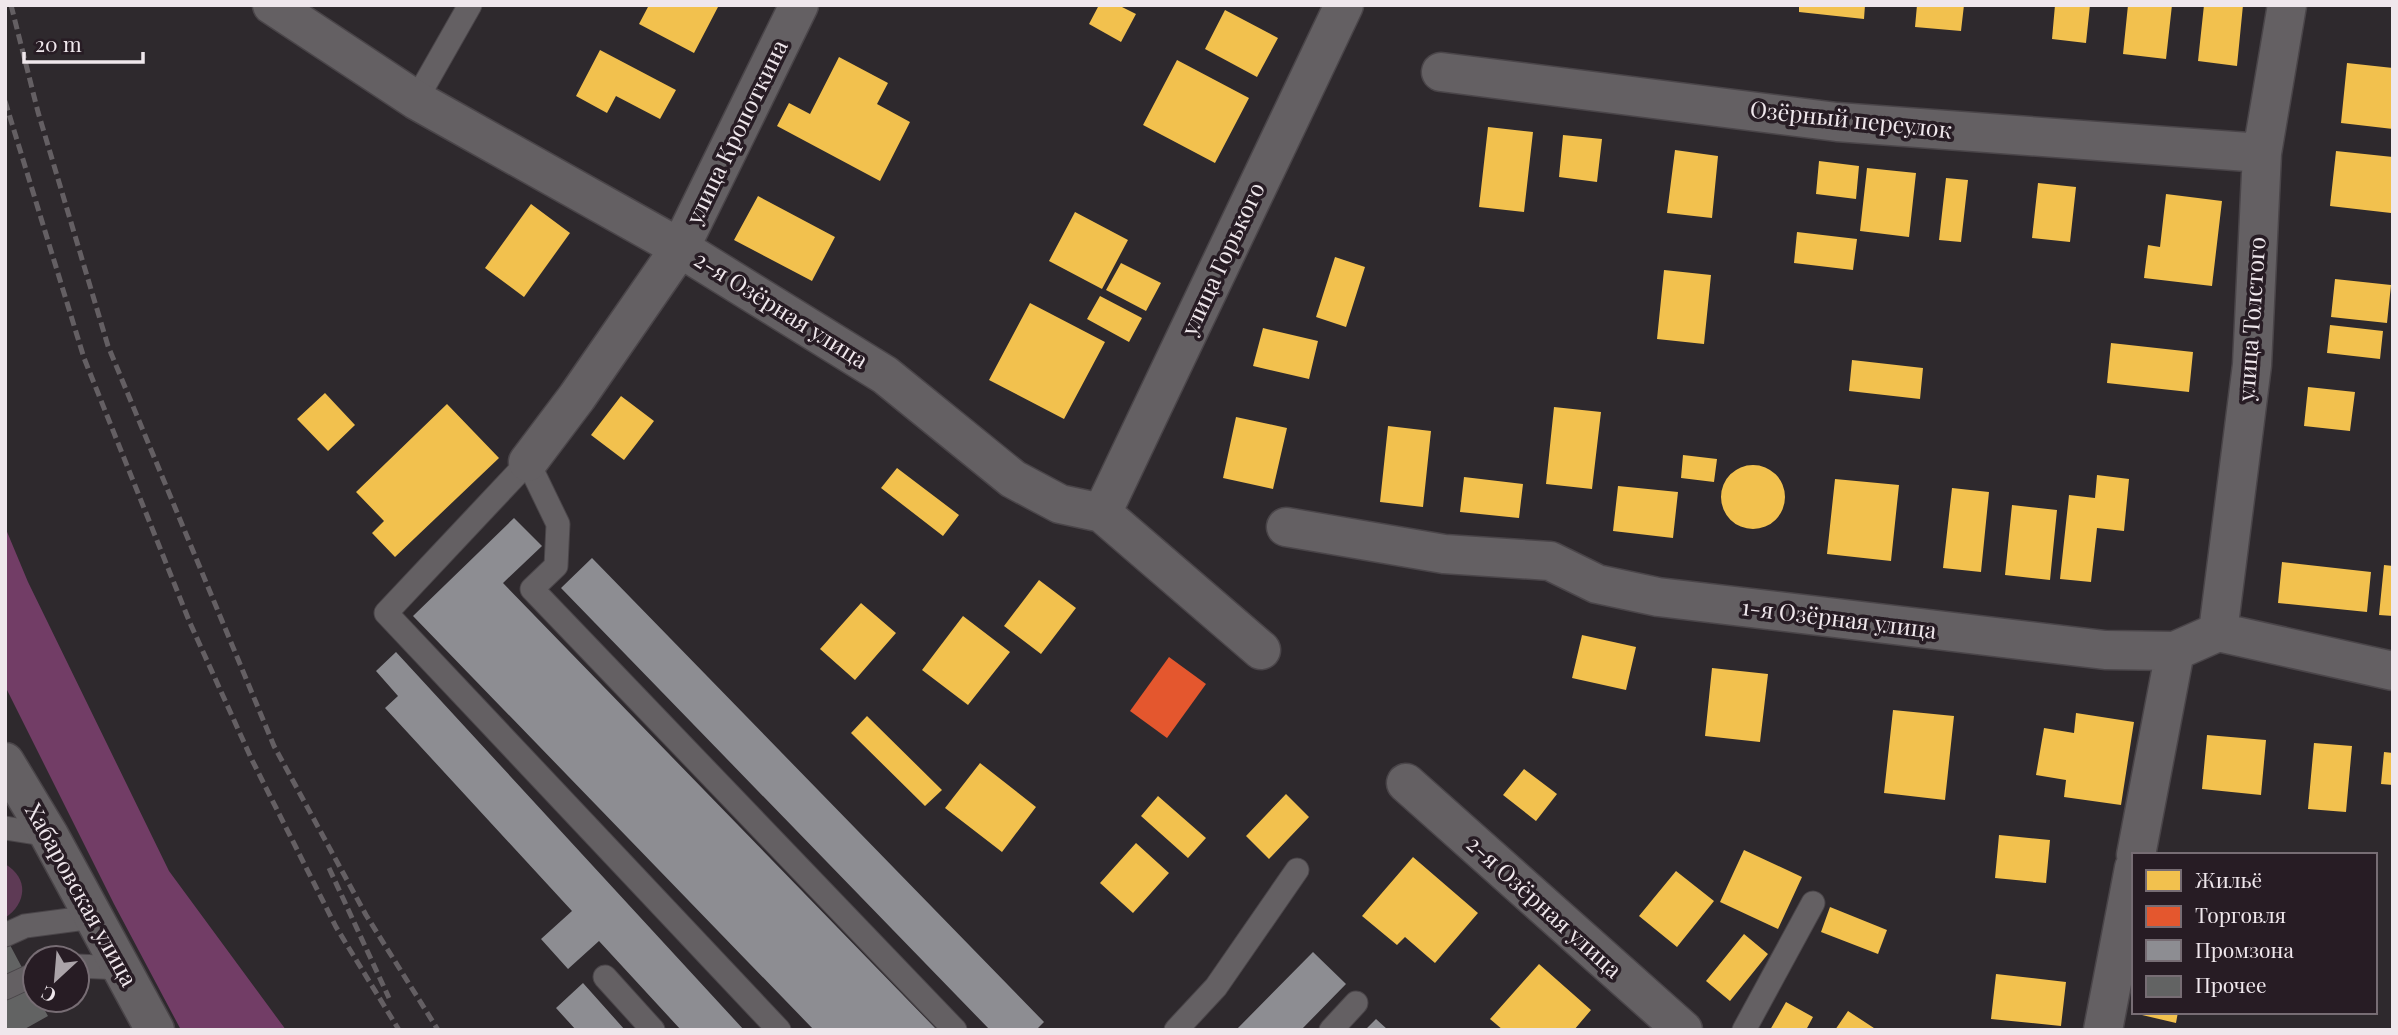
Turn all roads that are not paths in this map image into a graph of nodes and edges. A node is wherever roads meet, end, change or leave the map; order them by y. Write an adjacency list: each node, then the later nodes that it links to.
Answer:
1 (272, 5): 7 (street, 2-я Озёрная улица)
2 (470, 5): 7 (lane)
3 (799, 5): 9 (street, улица Кропоткина)
4 (1344, 5): 11 (street, улица Горького)
5 (2287, 5): 8 (street, улица Толстого)
6 (1441, 72): 8 (street, Озёрный переулок)
7 (416, 100): 9 (street, 2-я Озёрная улица)
8 (2262, 153): 13 (street, улица Толстого)
9 (680, 248): 10 (street, улица Кропоткина); 11 (street, 2-я Озёрная улица)
10 (528, 462): 35 (lane); 36 (lane)
11 (1102, 513): 14 (street, 2-я Озёрная улица)
12 (1286, 527): 15 (street, 1-я Озёрная улица)
13 (2218, 632): 15 (street, 1-я Озёрная улица); 16 (street)
14 (1261, 650)
15 (2175, 651): 21 (street)
16 (2393, 671)
17 (5, 762): 20 (street, Хабаровская улица)
18 (1406, 783): 39 (street, 2-я Озёрная улица)
19 (5, 828): 20 (lane)
20 (49, 835): 25 (street, Хабаровская улица)
21 (2136, 853)
22 (1297, 870): 37 (lane)
23 (2132, 878): 41 (street)
24 (1813, 903): 40 (lane)
25 (93, 916): 26 (lane); 28 (street, Хабаровская улица)
26 (5, 935)
27 (91, 967): 28 (lane)
28 (122, 968): 33 (street, Хабаровская улица)
29 (605, 977): 34 (lane)
30 (21, 981): 31 (lane)
31 (5, 988)
32 (1356, 1003): 38 (lane)
33 (155, 1030)
34 (653, 1030)
35 (779, 1030)
36 (955, 1030)
37 (1176, 1030)
38 (1331, 1030)
39 (1683, 1030)
40 (1744, 1030)
41 (2103, 1030)

